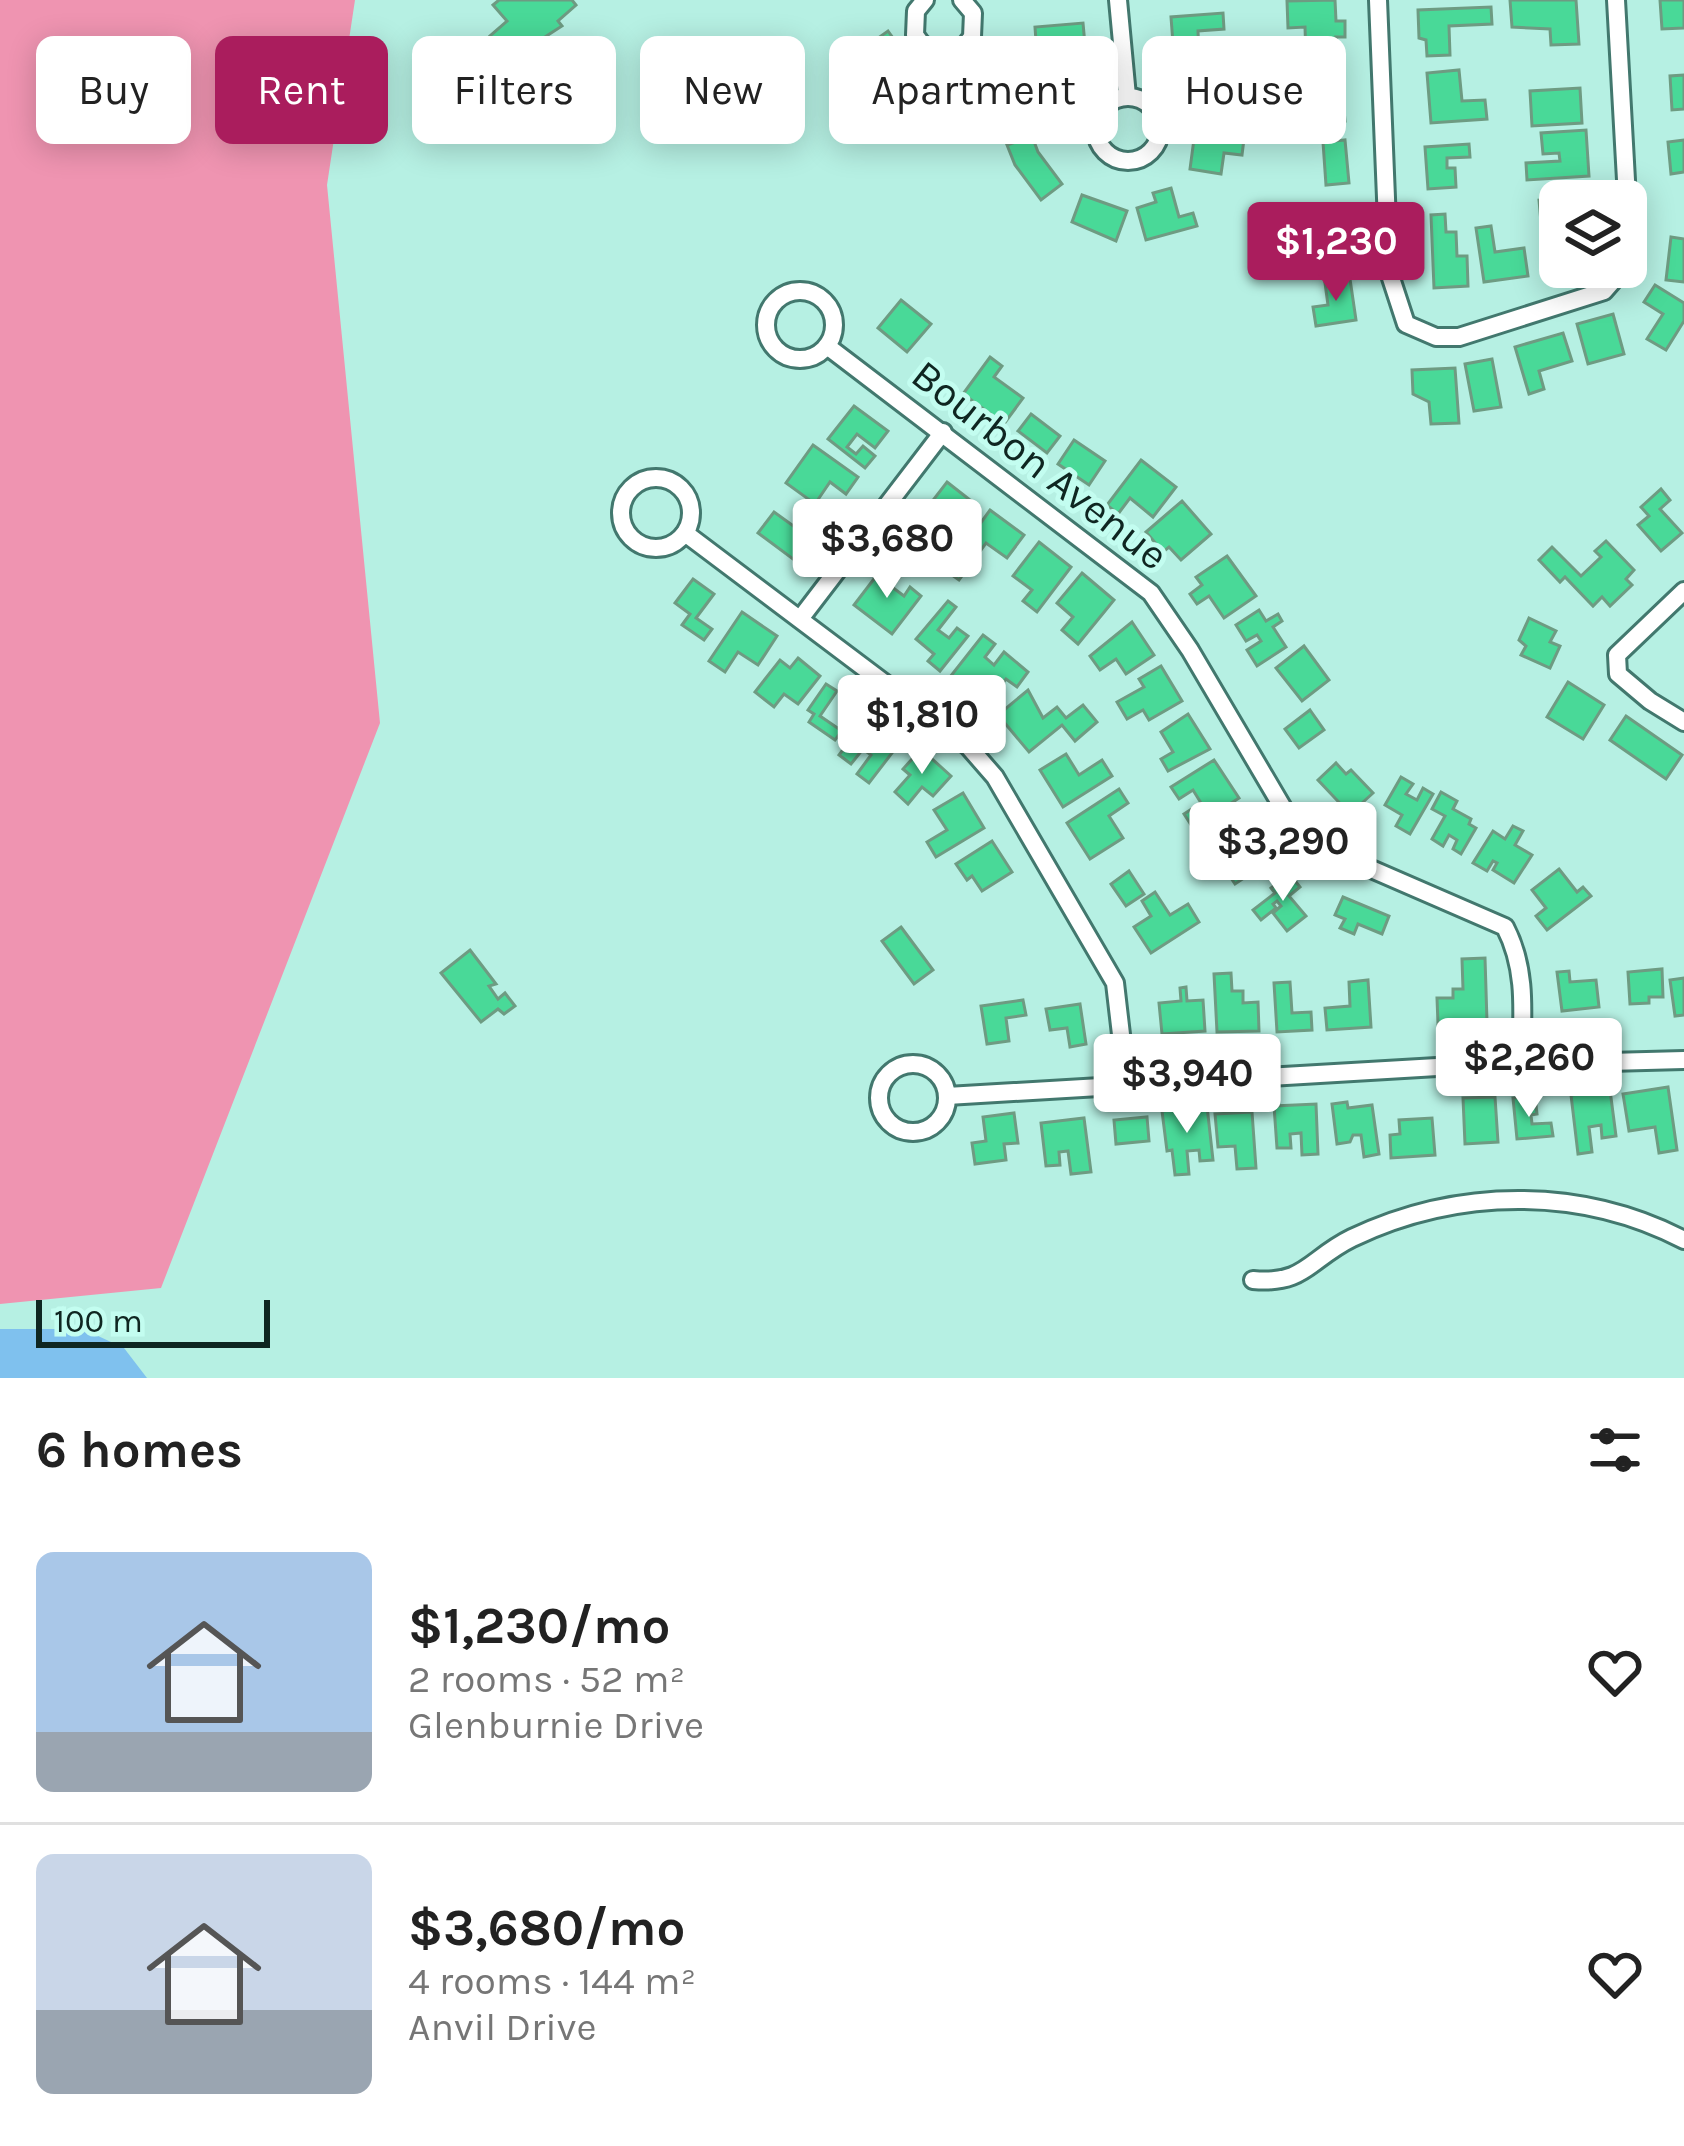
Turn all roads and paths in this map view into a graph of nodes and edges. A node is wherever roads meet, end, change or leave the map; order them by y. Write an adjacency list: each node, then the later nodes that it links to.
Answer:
1 (925, 0): 5 (street)
2 (1118, 0): 6 (street)
3 (1378, 0): 8 (street)
4 (1616, 0): 7 (street)
5 (967, 1)
6 (1127, 96)
7 (1624, 180)
8 (1606, 288)
9 (827, 346): 9 (street); 10 (street, Bourbon Avenue)
10 (944, 432): 13 (street); 16 (street, Bourbon Avenue)
11 (685, 533): 11 (street); 13 (street)
12 (1684, 591): 14 (street)
13 (800, 619): 17 (street)
14 (1684, 722)
15 (1684, 1060): 16 (street)
16 (1520, 1065): 17 (street)
17 (1127, 1086): 18 (street)
18 (947, 1096): 18 (street)
19 (1684, 1240): 20 (street)
20 (1253, 1280)

